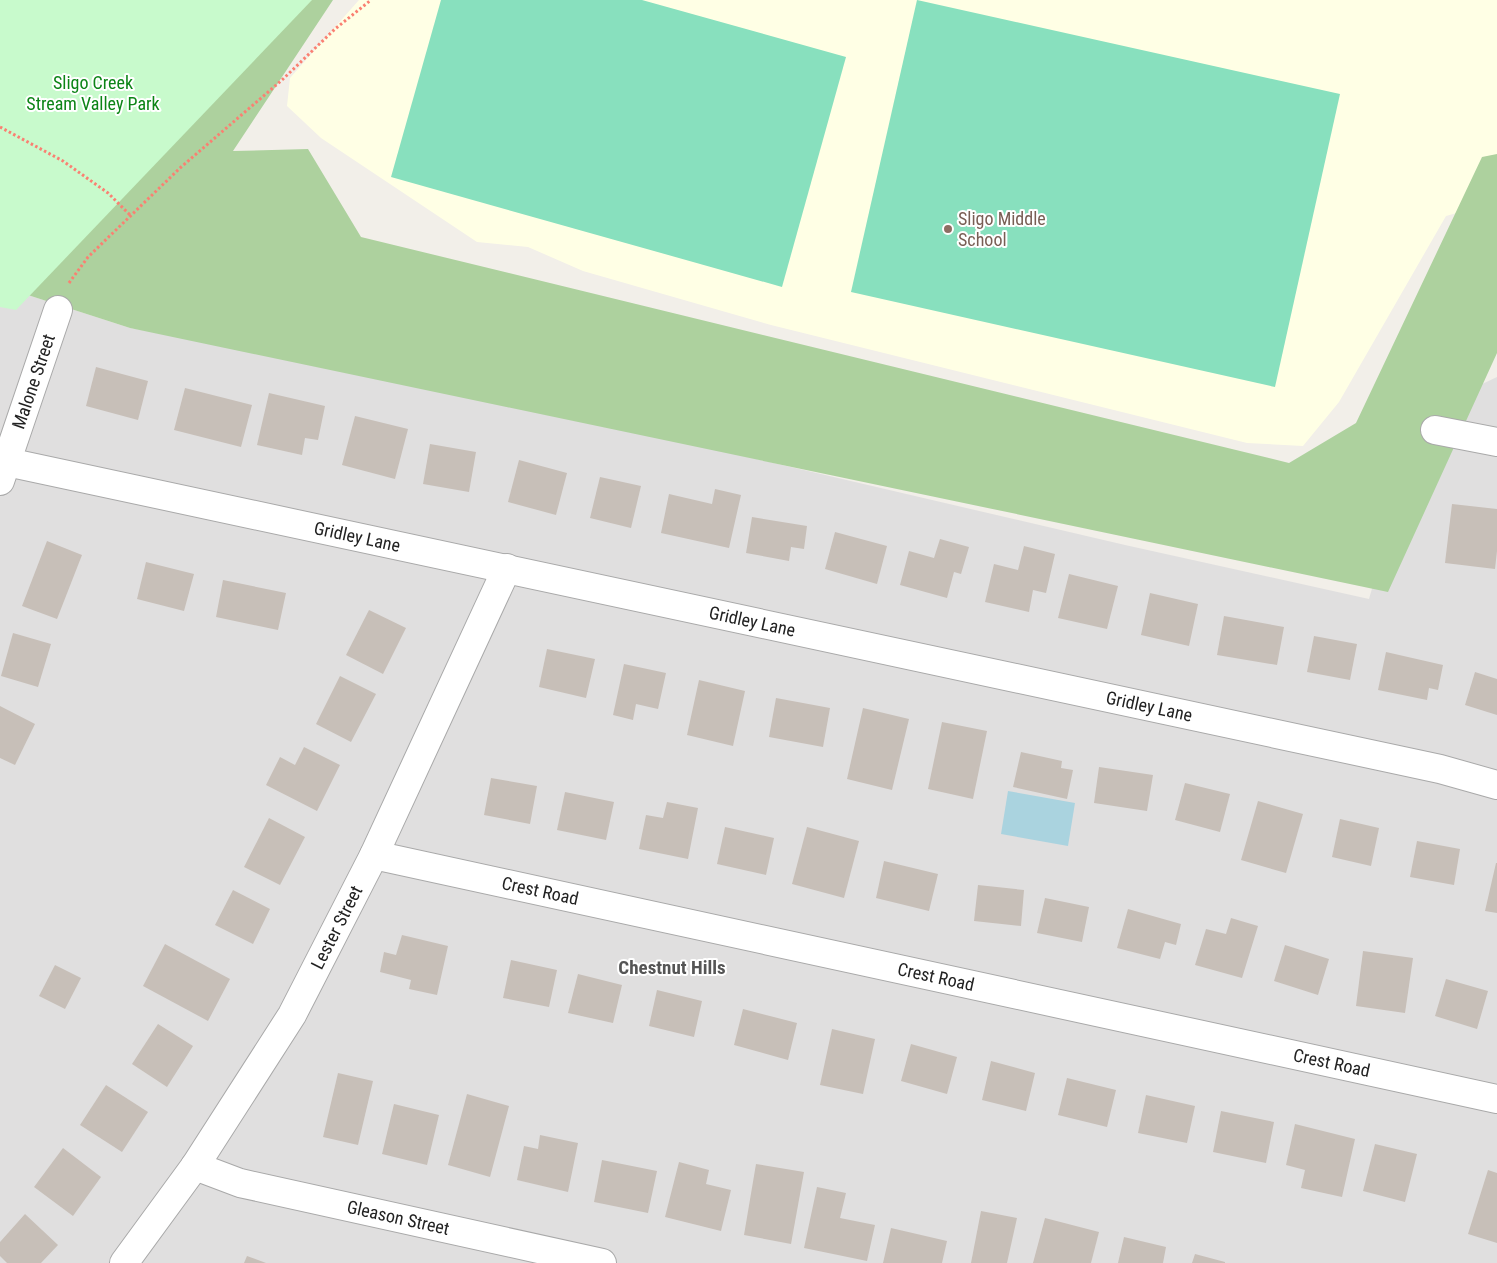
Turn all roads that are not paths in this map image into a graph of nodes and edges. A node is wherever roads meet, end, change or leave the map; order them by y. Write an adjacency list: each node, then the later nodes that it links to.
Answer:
1 (58, 310): 4 (street, Malone Street)
2 (1435, 430): 3 (street)
3 (1497, 442)
4 (4, 471): 5 (street, Gridley Lane)
5 (507, 568): 6 (street, Gridley Lane); 7 (street, Lester Street)
6 (1497, 785)
7 (374, 855): 8 (street, Crest Road); 9 (street, Lester Street)
8 (1497, 1099)
9 (196, 1166): 10 (street, Lester Street); 11 (street, Gleason Street)
10 (124, 1263)
11 (602, 1263)

